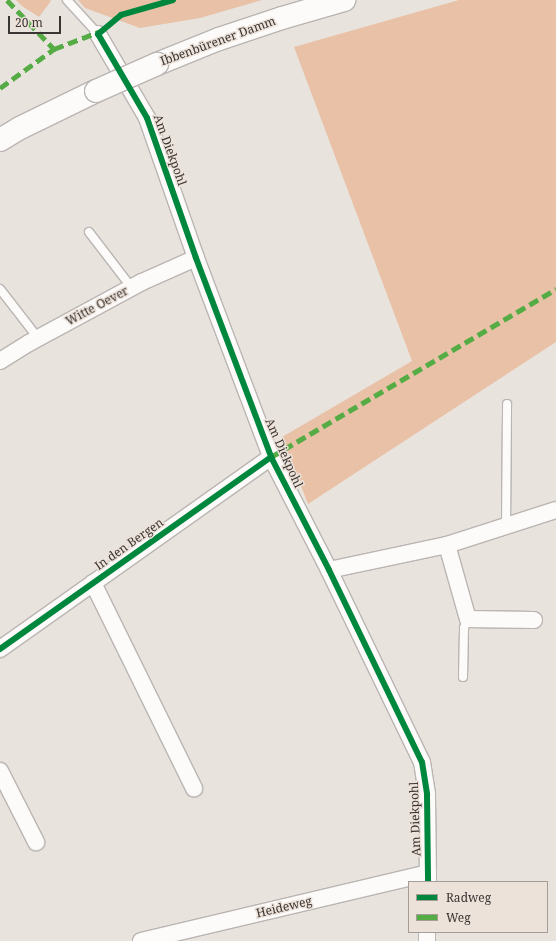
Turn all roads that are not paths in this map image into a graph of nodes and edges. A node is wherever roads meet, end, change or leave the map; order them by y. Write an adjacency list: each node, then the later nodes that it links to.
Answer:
1 (68, 0): 3 (lane)
2 (344, 0): 4 (main road, Ibbenbürener Damm, bridge)
3 (98, 34): 6 (street, Am Diekpohl)
4 (0, 140)
5 (89, 232): 7 (lane)
6 (196, 258): 7 (street, Witte Oever); 12 (street, Am Diekpohl)
7 (132, 288): 9 (street, Witte Oever)
8 (0, 289): 9 (lane)
9 (38, 338): 10 (street, Witte Oever)
10 (0, 361)
11 (507, 404): 14 (lane)
12 (271, 457): 16 (street, Am Diekpohl); 17 (street, In den Bergen)
13 (556, 510): 14 (street)
14 (506, 526): 15 (street)
15 (447, 545): 16 (street); 18 (street)
16 (329, 570): 25 (street, Am Diekpohl)
17 (93, 583): 20 (street, In den Bergen); 23 (street, In den Bergen)
18 (468, 619): 19 (street); 21 (lane)
19 (534, 620)
20 (0, 649)
21 (463, 677)
22 (0, 771): 24 (street)
23 (194, 788)
24 (36, 842)
25 (428, 877): 26 (street, Heideweg)
26 (411, 881)
27 (408, 882): 28 (street, Heideweg)
28 (163, 938): 29 (street, Heideweg)
29 (141, 941)

